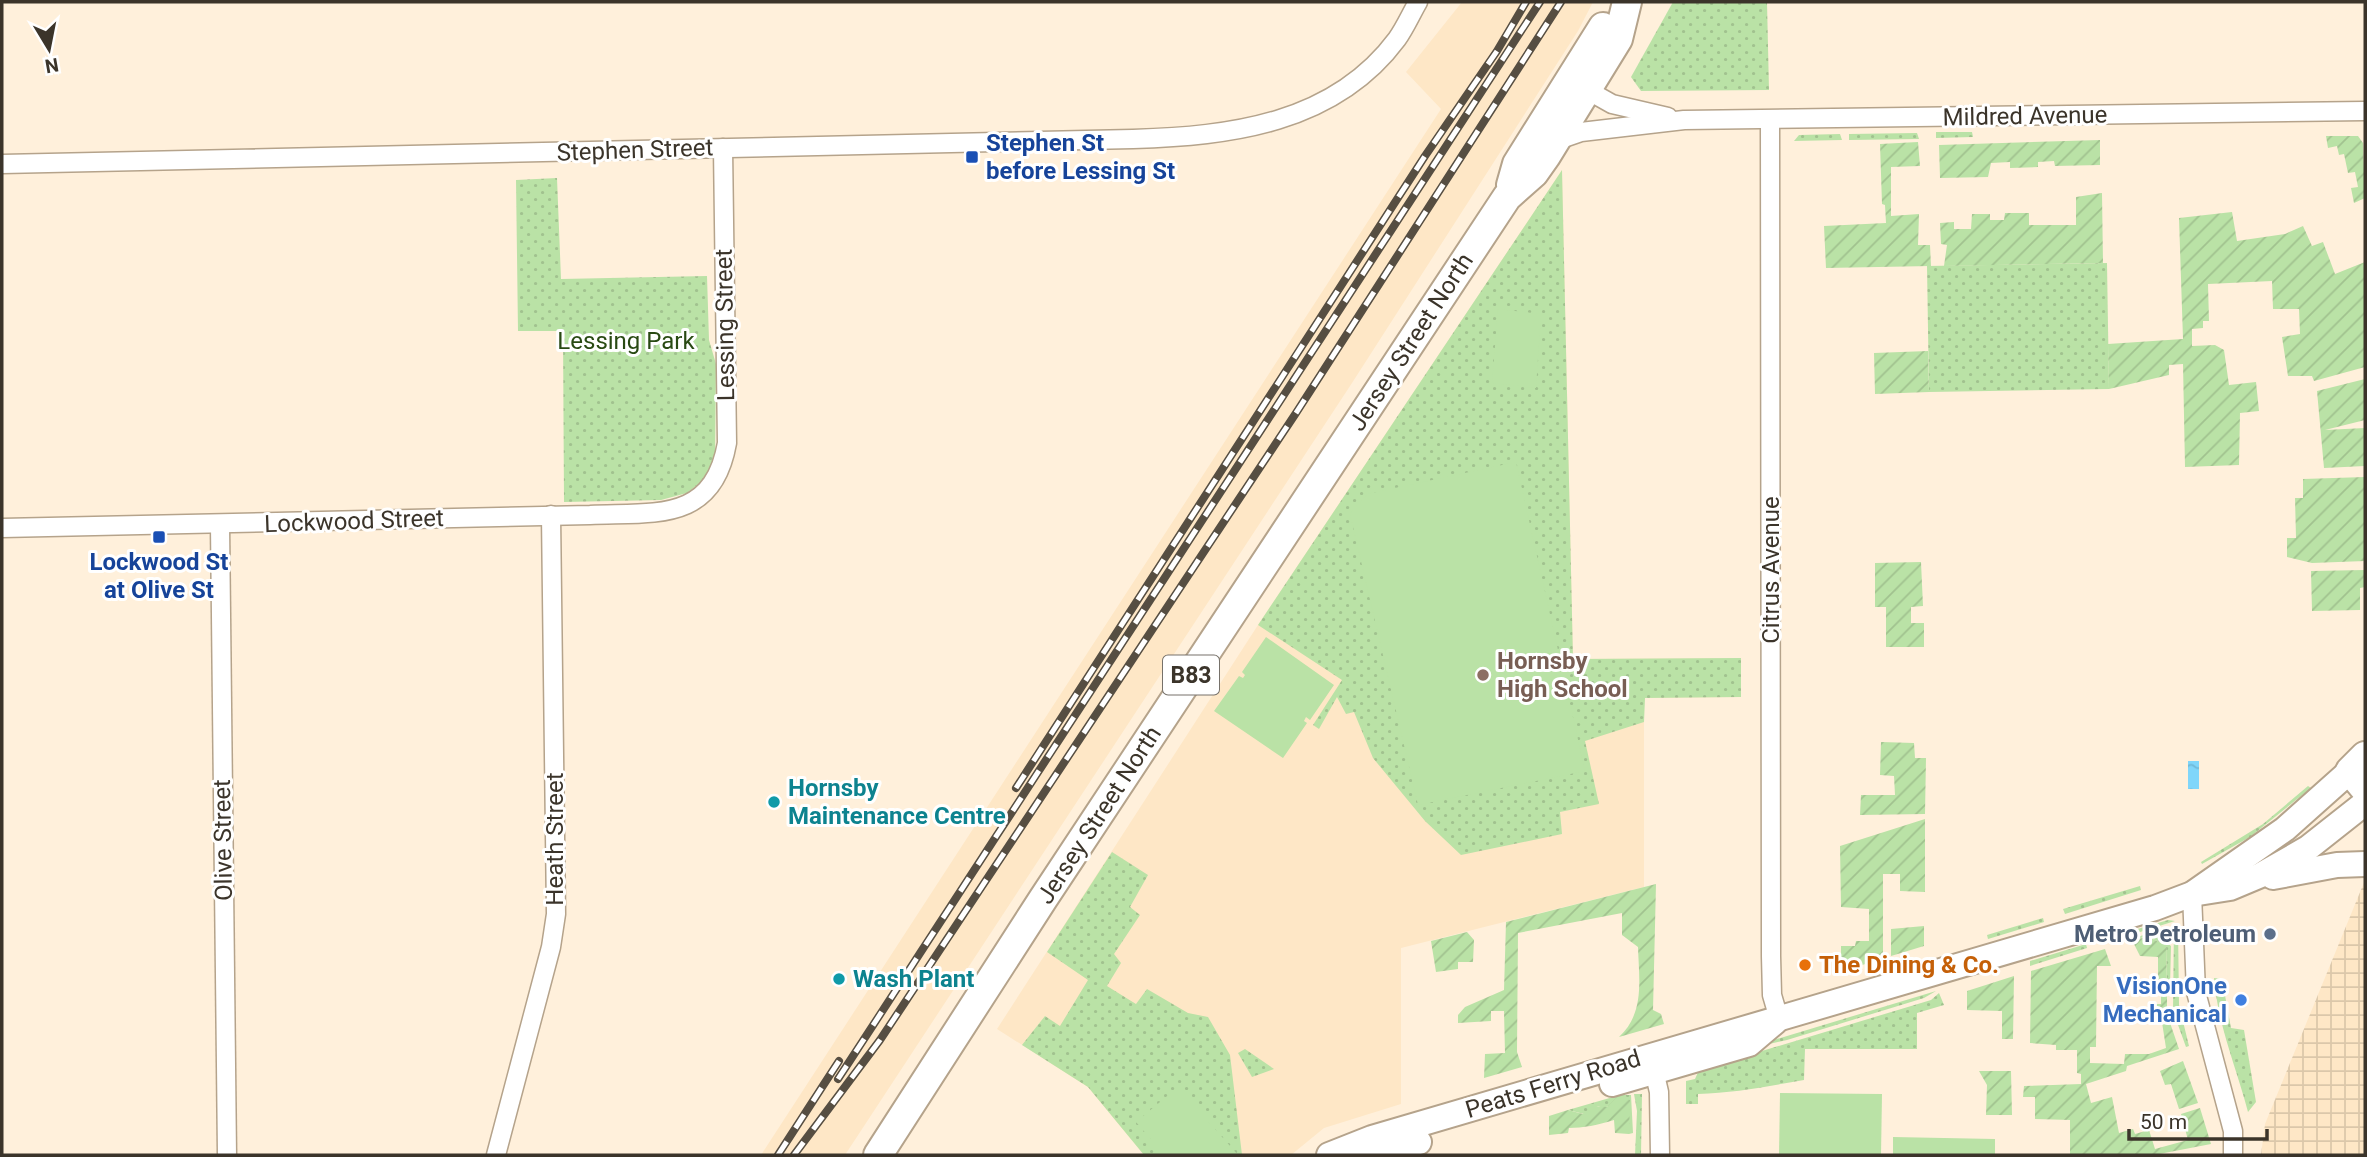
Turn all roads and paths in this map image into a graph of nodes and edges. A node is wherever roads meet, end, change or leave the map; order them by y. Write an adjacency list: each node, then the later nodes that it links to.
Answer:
1 (1418, 2): 8 (street, Stephen Street)
2 (1625, 5): 3 (main road, Jersey Street North / B83)
3 (1579, 85): 5 (street, Mildred Avenue); 7 (main road, Jersey Street North / B83); 10 (main road, Jersey Street North / B83)
4 (2365, 111): 6 (street, Mildred Avenue)
5 (1684, 120): 6 (street, Mildred Avenue); 7 (street, Mildred Avenue)
6 (1770, 120): 20 (street, Citrus Avenue)
7 (1556, 141): 10 (main road, Jersey Street North / B83)
8 (723, 148): 9 (street, Stephen Street); 11 (street, Lessing Street)
9 (2, 164)
10 (1507, 197): 24 (main road, Jersey Street North / B83)
11 (703, 496): 12 (street, Lockwood Street)
12 (551, 515): 13 (street, Lockwood Street); 23 (street, Heath Street)
13 (219, 525): 14 (street, Lockwood Street); 22 (street, Olive Street)
14 (2, 528)
15 (2360, 772): 19 (main road, Peats Ferry Road)
16 (2365, 803): 18 (main road, Peats Ferry Road)
17 (2365, 863): 18 (main road)
18 (2230, 888): 19 (main road, Peats Ferry Road)
19 (2192, 894): 20 (main road, Peats Ferry Road); 28 (street)
20 (1779, 1020): 21 (main road, Peats Ferry Road)
21 (1652, 1063): 25 (main road, Peats Ferry Road); 26 (main road, Peats Ferry Road); 27 (street)
22 (227, 1155)
23 (496, 1155)
24 (878, 1155)
25 (1329, 1155)
26 (1375, 1155)
27 (1660, 1155)
28 (2233, 1155)

